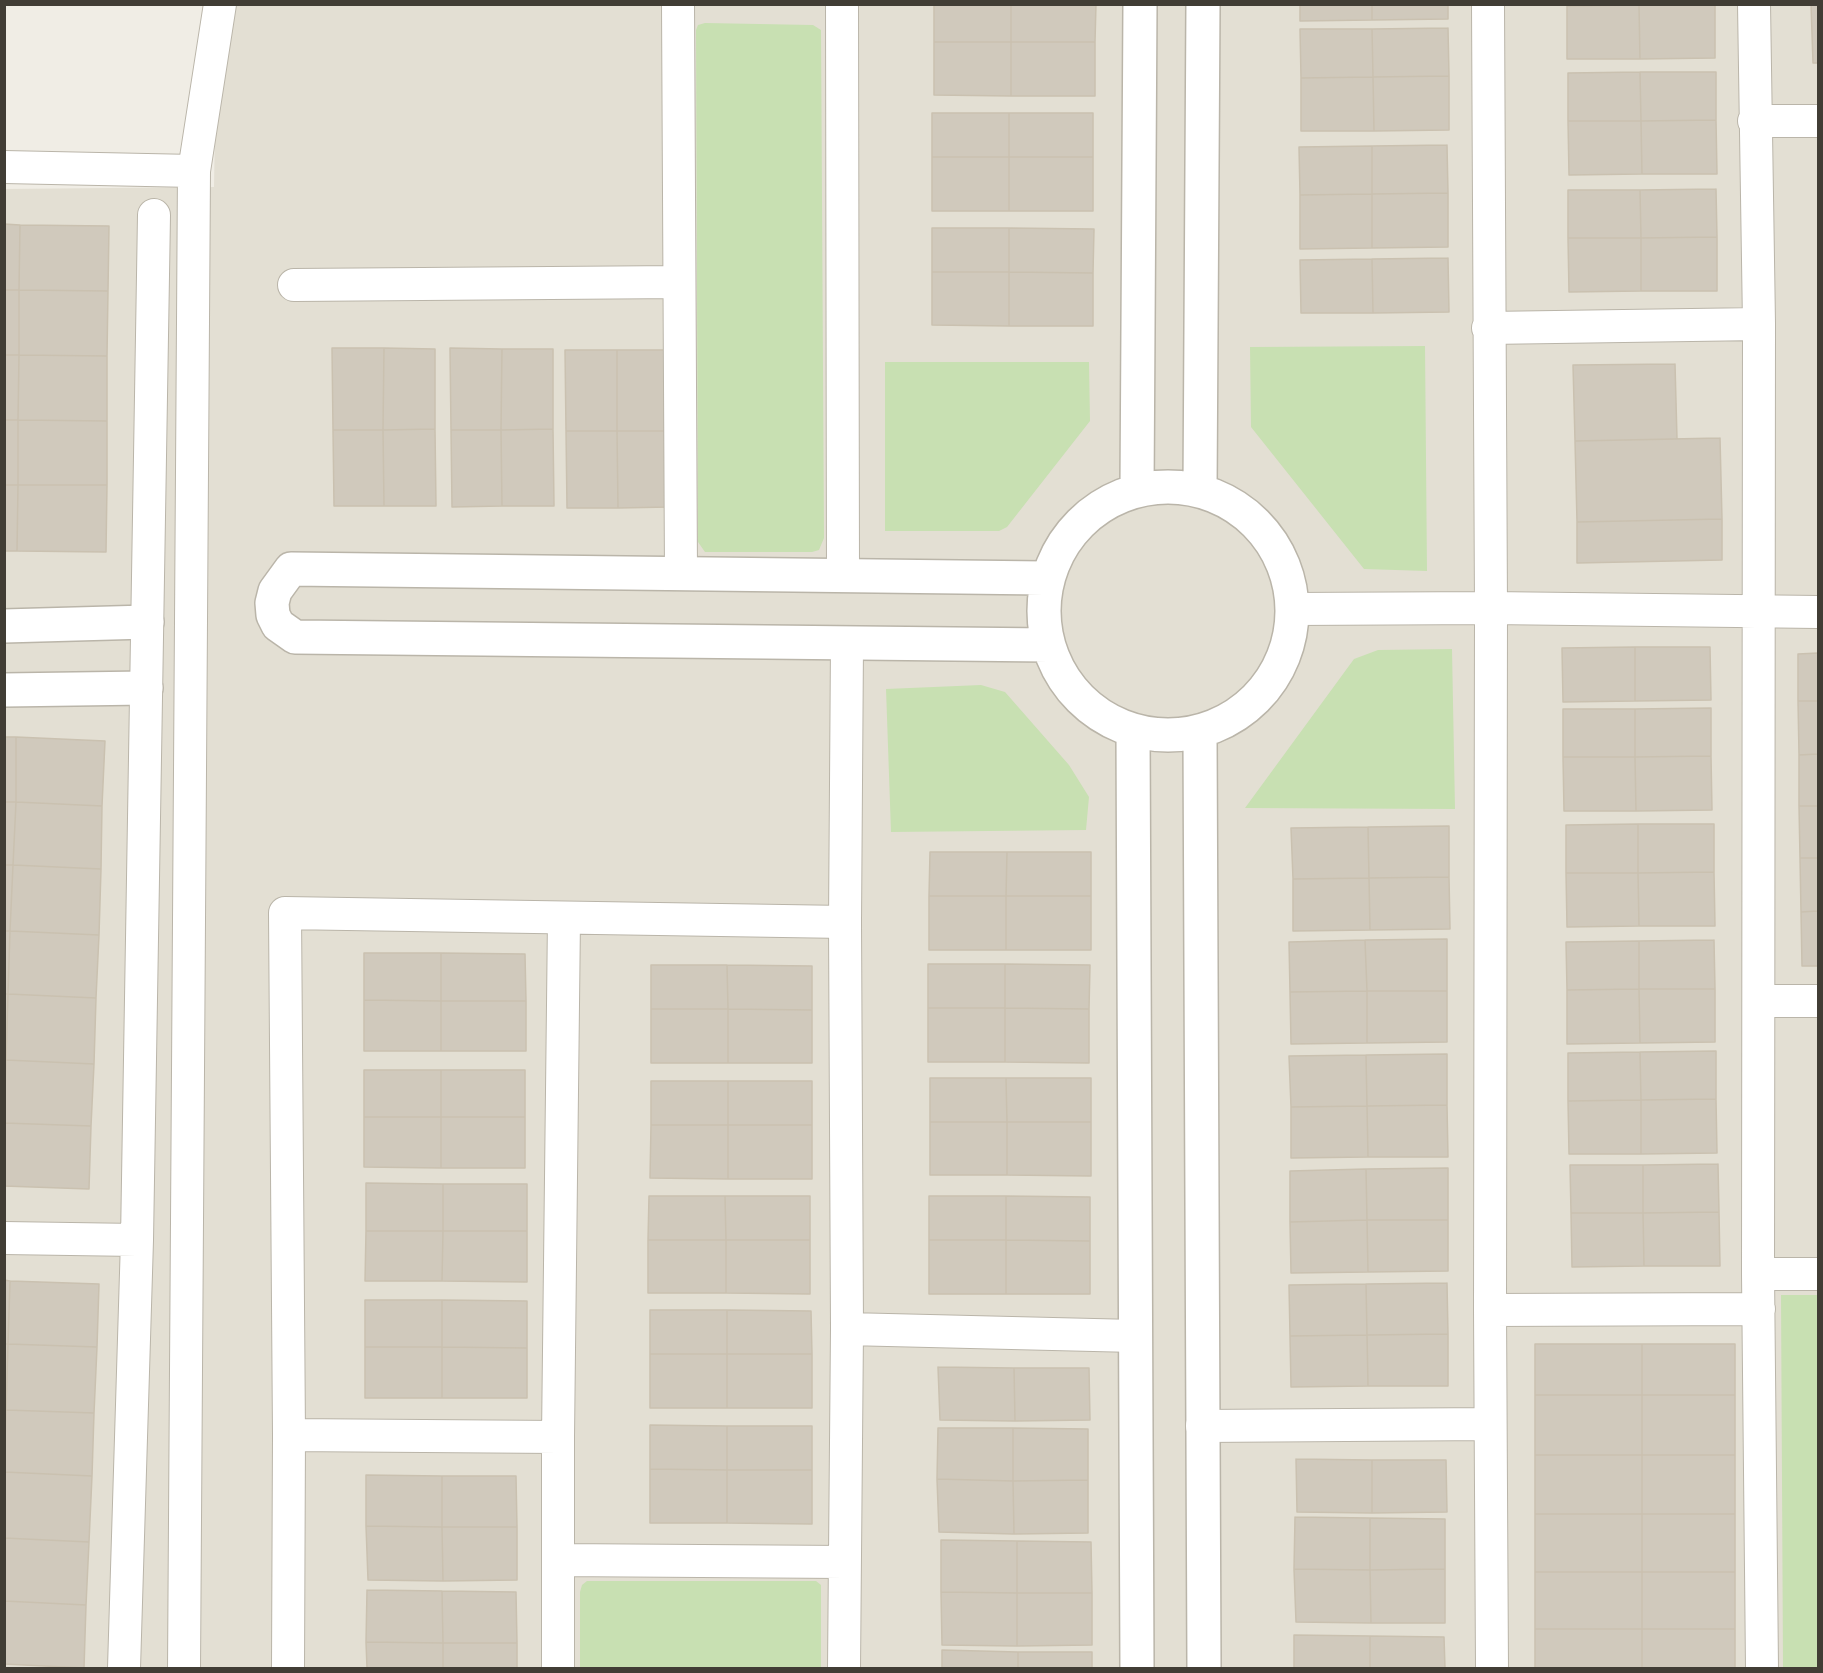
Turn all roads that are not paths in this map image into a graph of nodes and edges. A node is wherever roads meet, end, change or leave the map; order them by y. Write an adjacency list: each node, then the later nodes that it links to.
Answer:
1 (220, 4): 11 (street)
2 (678, 4): 13 (street)
3 (842, 4): 20 (street)
4 (1140, 4): 17 (street)
5 (1203, 4): 18 (street)
6 (1488, 4): 16 (street)
7 (1754, 4): 8 (street)
8 (1754, 121): 9 (street); 15 (street)
9 (1818, 121)
10 (4, 166): 11 (street)
11 (194, 171): 53 (street)
12 (154, 215): 26 (street)
13 (679, 282): 14 (street); 19 (street)
14 (294, 285)
15 (1759, 324): 16 (street); 25 (street)
16 (1488, 328): 22 (street)
17 (1137, 489): 18 (street); 21 (street)
18 (1200, 490): 23 (street)
19 (681, 573): 20 (street); 28 (street)
20 (843, 575): 21 (street)
21 (1044, 578): 29 (street)
22 (1491, 608): 23 (street); 25 (street); 43 (street)
23 (1292, 609): 33 (street)
24 (1818, 612): 25 (street)
25 (1758, 613): 36 (street)
26 (147, 622): 27 (street); 30 (street)
27 (4, 626)
28 (847, 644): 29 (street); 35 (street)
29 (1048, 645): 32 (street)
30 (146, 688): 31 (street); 39 (street)
31 (4, 690)
32 (1133, 731): 33 (street); 45 (street)
33 (1200, 734): 47 (street)
34 (564, 918): 35 (street); 48 (street); 49 (street)
35 (845, 922): 44 (street)
36 (1760, 1001): 37 (street); 41 (street)
37 (1818, 1001)
38 (4, 1238): 39 (street)
39 (137, 1240): 52 (street)
40 (1818, 1274): 41 (street)
41 (1758, 1275): 42 (street)
42 (1759, 1309): 43 (street); 60 (street)
43 (1490, 1310): 46 (street)
44 (847, 1329): 45 (street); 51 (street)
45 (1135, 1336): 57 (street)
46 (1490, 1424): 47 (street); 59 (street)
47 (1202, 1426): 58 (street)
48 (290, 1435): 49 (street); 54 (street)
49 (558, 1437): 50 (street)
50 (558, 1560): 51 (street); 55 (street)
51 (844, 1562): 56 (street)
52 (124, 1668)
53 (184, 1668)
54 (288, 1668)
55 (558, 1668)
56 (844, 1668)
57 (1137, 1668)
58 (1204, 1668)
59 (1491, 1668)
60 (1762, 1668)

